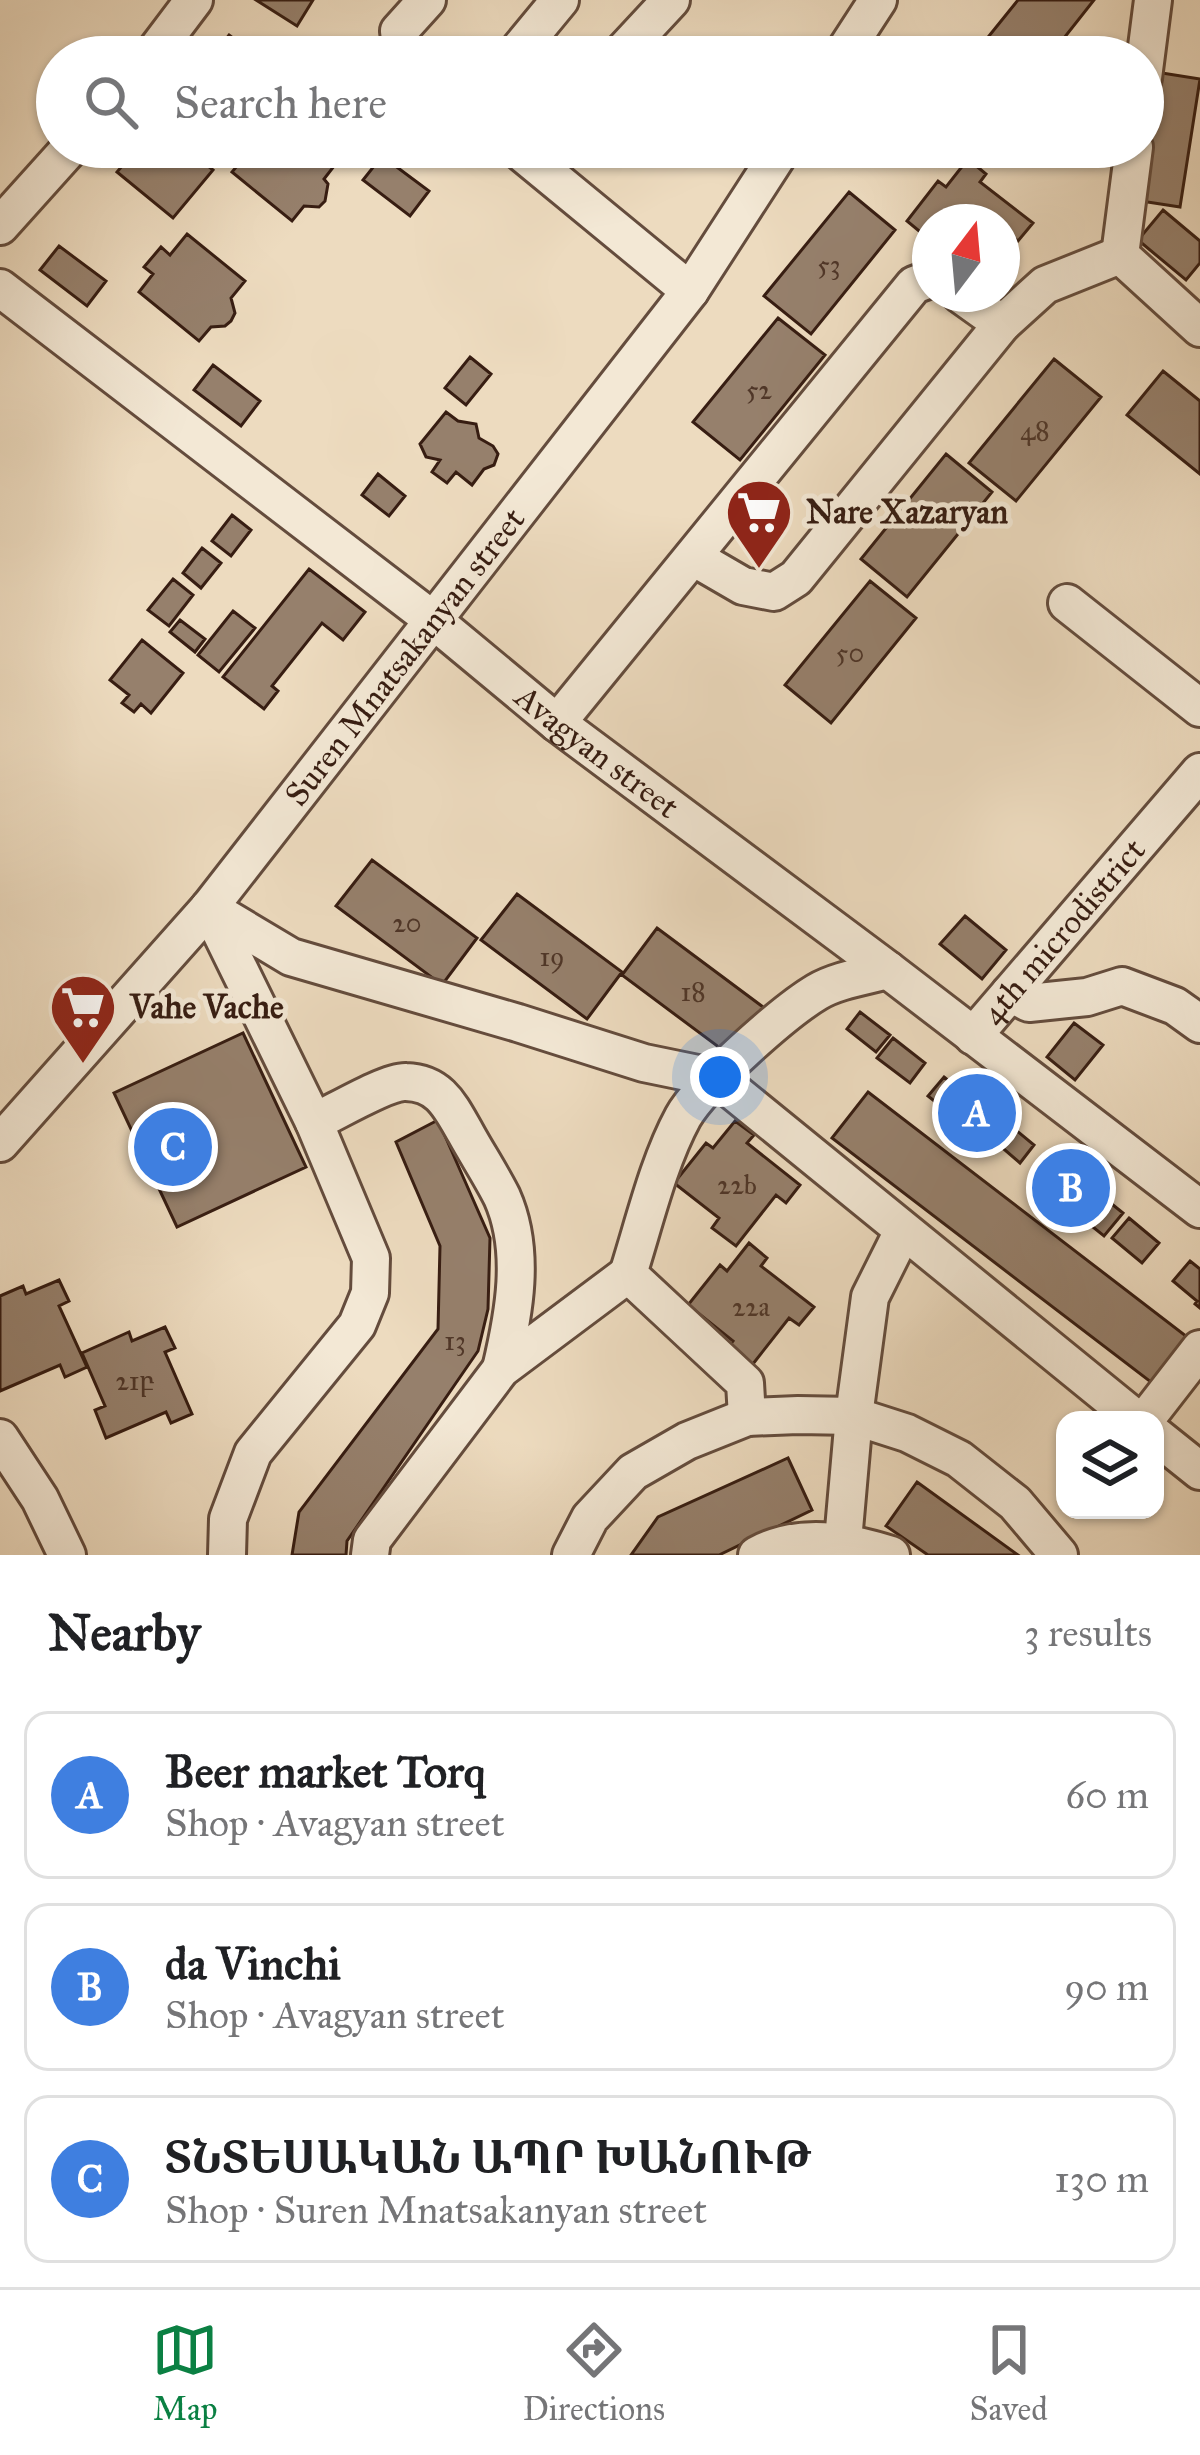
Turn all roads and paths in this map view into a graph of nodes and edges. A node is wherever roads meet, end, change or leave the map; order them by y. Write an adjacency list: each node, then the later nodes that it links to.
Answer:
1 (194, 0): 7 (street)
2 (427, 0): 8 (street)
3 (560, 0): 9 (street)
4 (671, 0): 10 (street)
5 (878, 0): 11 (street)
6 (1153, 0): 12 (street)
7 (167, 36)
8 (400, 36)
9 (530, 36)
10 (638, 36)
11 (855, 36)
12 (1148, 36)
13 (52, 168): 17 (street)
14 (550, 168): 21 (street)
15 (769, 168): 21 (street, Suren Mnatsakanyan street)
16 (1131, 168): 18 (street)
17 (0, 226)
18 (1120, 254): 23 (street); 24 (street)
19 (912, 287): 25 (street)
20 (0, 288): 27 (street, Avagyan street)
21 (690, 291): 27 (street, Suren Mnatsakanyan street)
22 (985, 312): 23 (street)
23 (1002, 324): 25 (street)
24 (1200, 328)
25 (693, 557): 29 (street)
26 (1067, 603): 28 (street)
27 (433, 620): 29 (street, Avagyan street); 31 (street, Suren Mnatsakanyan street)
28 (1200, 709)
29 (557, 723): 32 (street, Avagyan street)
30 (1200, 772): 33 (street, 4th microdistrict)
31 (209, 908): 36 (street); 37 (street); 38 (street, Suren Mnatsakanyan street)
32 (888, 970): 35 (street, Avagyan street); 36 (street)
33 (1010, 994): 34 (street); 35 (street, 4th microdistrict)
34 (1200, 1024)
35 (974, 1036): 39 (street, Avagyan street)
36 (717, 1078): 40 (street); 41 (street)
37 (314, 1122): 43 (street); 53 (street)
38 (0, 1143)
39 (1200, 1209)
40 (903, 1231): 44 (street); 46 (street)
41 (628, 1274): 43 (street); 47 (street)
42 (1200, 1348): 45 (street)
43 (501, 1370): 54 (street)
44 (1130, 1411)
45 (1148, 1411)
46 (854, 1416): 47 (street); 51 (street); 58 (street)
47 (747, 1418): 55 (street)
48 (0, 1438): 52 (street)
49 (1164, 1442): 50 (street)
50 (1200, 1471)
51 (843, 1541): 56 (street); 57 (street)
52 (67, 1555)
53 (227, 1555)
54 (370, 1555)
55 (571, 1555)
56 (757, 1555)
57 (892, 1555)
58 (1059, 1555)

